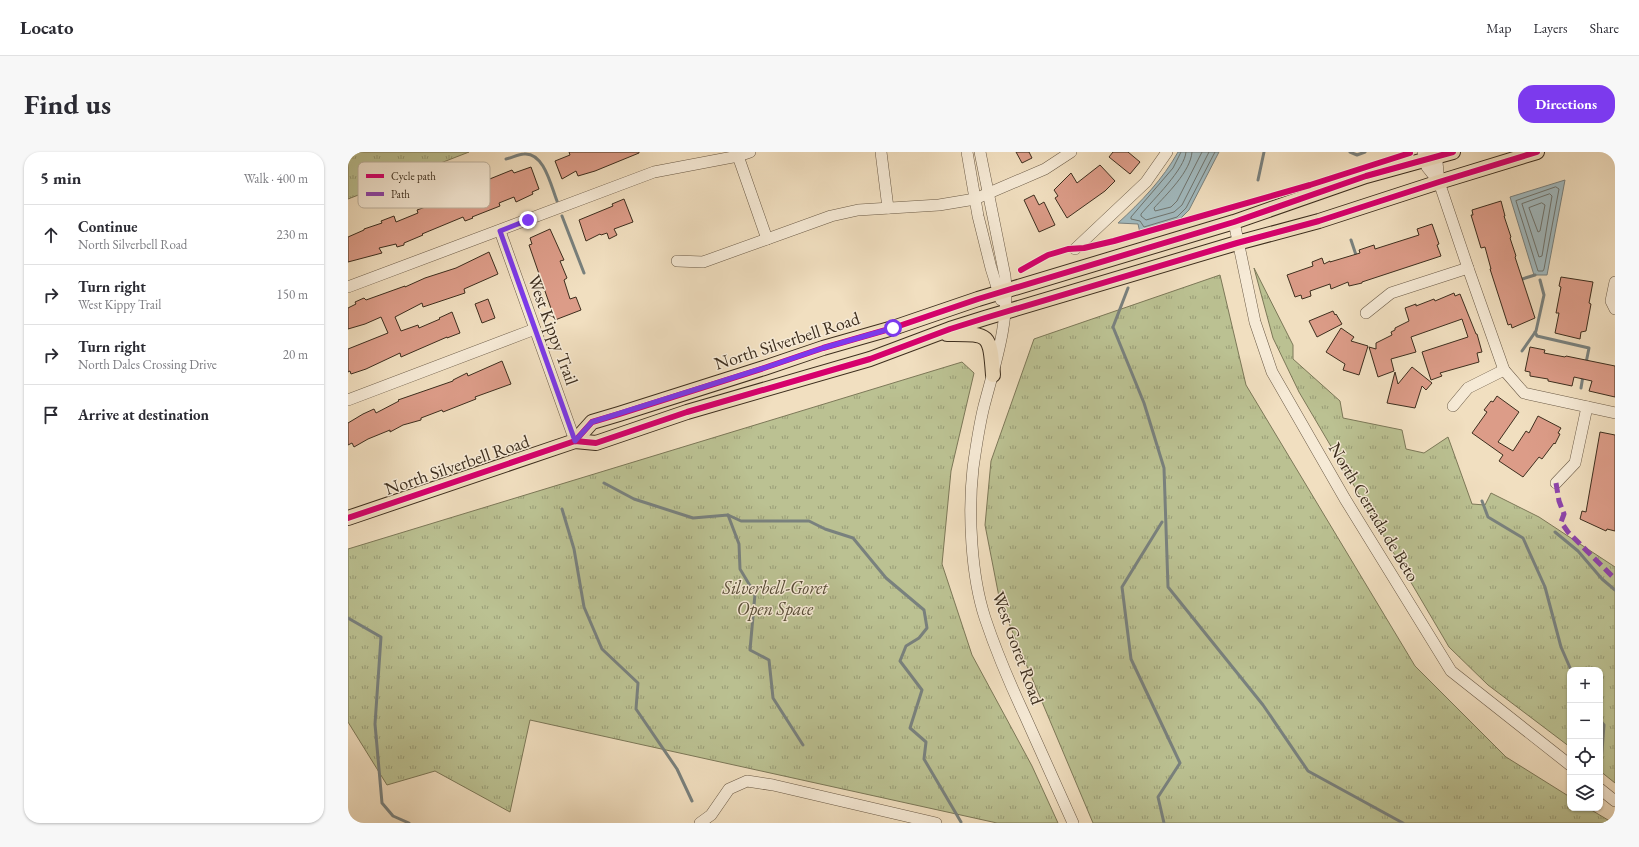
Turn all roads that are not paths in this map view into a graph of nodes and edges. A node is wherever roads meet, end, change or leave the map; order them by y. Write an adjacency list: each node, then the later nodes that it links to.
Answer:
1 (750, 152): 10 (street)
2 (881, 152): 14 (street)
3 (967, 152): 13 (street, West Goret Road)
4 (980, 152): 12 (street, West Goret Road)
5 (1071, 152): 12 (street)
6 (1167, 152): 19 (street)
7 (1453, 152): 9 (main road, North Silverbell Road)
8 (1537, 152): 11 (main road, North Silverbell Road)
9 (1430, 155): 11 (street); 15 (main road, North Silverbell Road)
10 (738, 156): 16 (street); 17 (street)
11 (1439, 182): 18 (main road, North Silverbell Road); 21 (street)
12 (988, 194): 13 (street); 24 (street, West Goret Road)
13 (975, 199): 14 (street); 24 (street, West Goret Road)
14 (888, 208): 17 (street)
15 (1234, 222): 18 (street, North Cerrada de Beto); 24 (main road, North Silverbell Road)
16 (500, 231): 23 (street); 28 (street, West Kippy Trail)
17 (767, 239): 20 (street)
18 (1238, 243): 26 (main road, North Silverbell Road); 39 (street, North Cerrada de Beto)
19 (1075, 248)
20 (677, 261)
21 (1468, 268): 27 (street); 30 (street)
22 (1615, 282): 25 (street)
23 (348, 287)
24 (1002, 291): 26 (street, West Goret Road); 36 (main road, North Silverbell Road)
25 (1615, 309)
26 (1005, 312): 29 (main road, North Silverbell Road); 31 (street, West Goret Road)
27 (1366, 313)
28 (535, 329): 32 (street); 36 (street, West Kippy Trail)
29 (935, 334): 31 (main road); 36 (main road, North Silverbell Road)
30 (1504, 370): 33 (street); 34 (street)
31 (994, 375): 44 (street, West Goret Road)
32 (348, 400)
33 (1453, 406)
34 (1588, 407): 35 (street); 37 (street)
35 (1615, 413)
36 (575, 441): 38 (main road, North Silverbell Road)
37 (1556, 484)
38 (348, 518)
39 (1567, 763)
40 (1603, 791): 41 (street)
41 (1615, 801)
42 (700, 823): 43 (street)
43 (936, 823)
44 (1073, 823)

